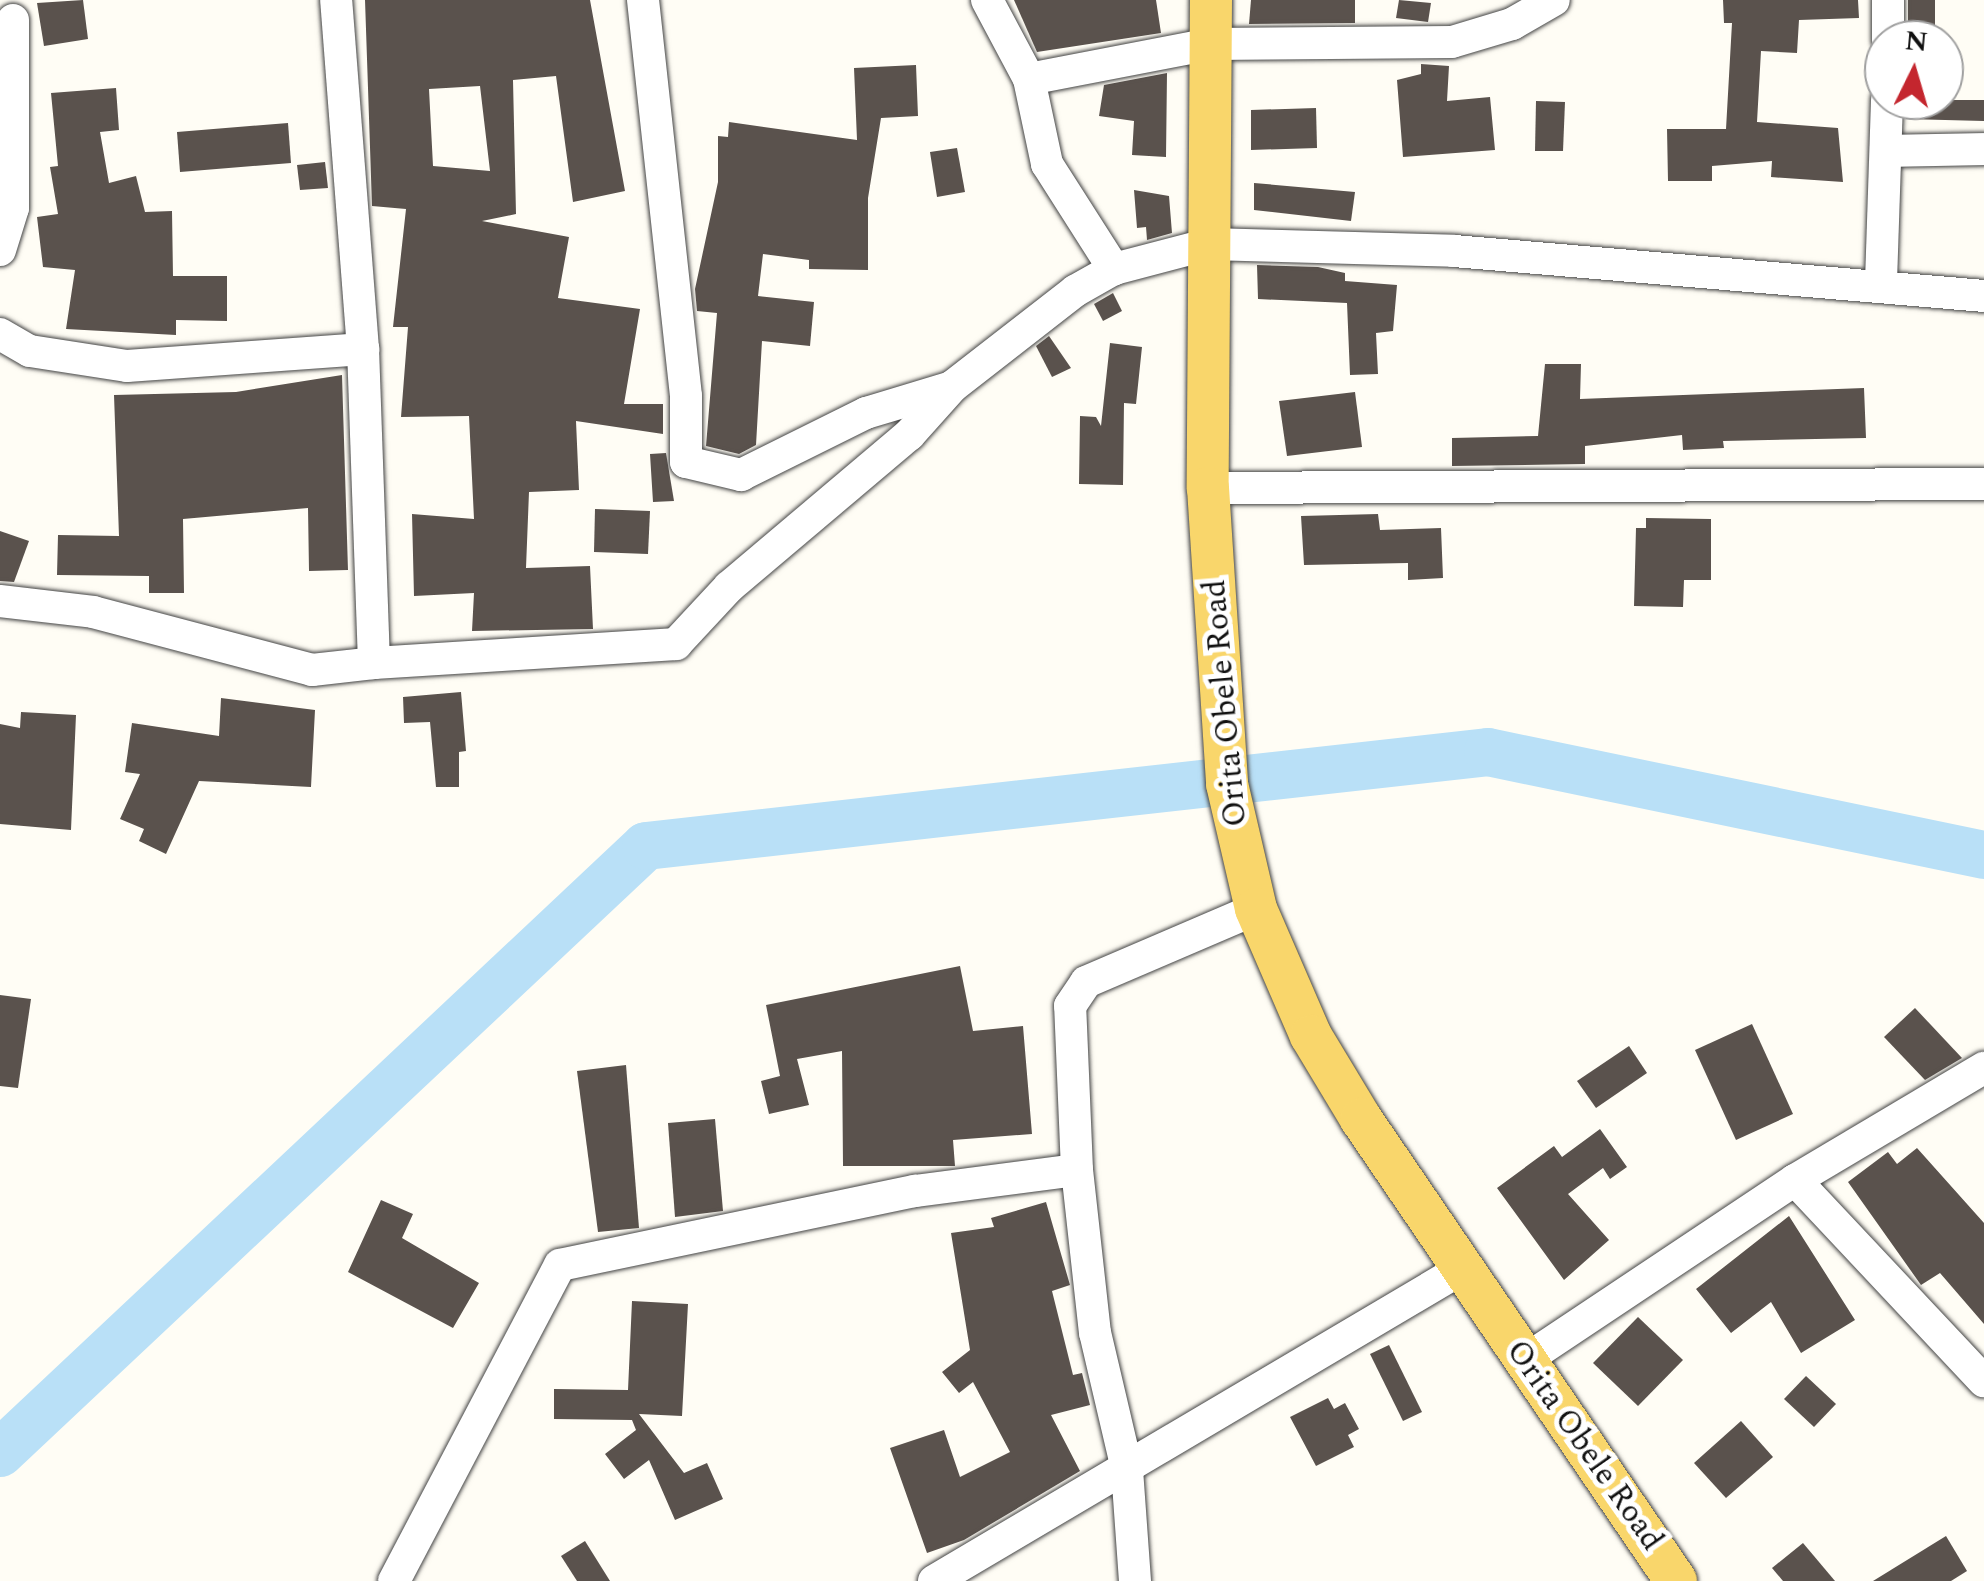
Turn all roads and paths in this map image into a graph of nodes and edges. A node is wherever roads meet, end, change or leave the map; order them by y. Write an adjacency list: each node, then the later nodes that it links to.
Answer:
1 (336, 0): 18 (street)
2 (643, 0): 19 (street)
3 (988, 0): 8 (street)
4 (1211, 0): 7 (main road, Orita Obele Road)
5 (1554, 0): 7 (street)
6 (13, 20): 13 (street)
7 (1211, 44): 8 (street); 12 (main road, Orita Obele Road)
8 (1029, 79): 14 (street)
9 (1887, 120): 11 (street)
10 (1984, 150): 11 (street)
11 (1887, 151): 15 (street)
12 (1209, 244): 14 (street); 15 (street); 21 (main road, Orita Obele Road)
13 (0, 250)
14 (1114, 270): 19 (street)
15 (1882, 282): 16 (street)
16 (1984, 296)
17 (0, 334): 18 (street)
18 (363, 349): 23 (street)
19 (953, 386): 23 (street)
20 (1984, 484): 21 (street)
21 (1208, 488): 24 (main road, Orita Obele Road)
22 (0, 601): 23 (street)
23 (374, 663)
24 (1256, 909): 26 (street); 28 (main road, Orita Obele Road)
25 (1984, 1068): 27 (street)
26 (1077, 1170): 31 (street); 32 (street)
27 (1796, 1180): 29 (street); 30 (street)
28 (1460, 1270): 29 (main road, Orita Obele Road); 31 (street)
29 (1525, 1360): 35 (main road, Orita Obele Road)
30 (1984, 1381)
31 (1127, 1469): 33 (street); 34 (street)
32 (394, 1581)
33 (934, 1581)
34 (1136, 1581)
35 (1676, 1581)

